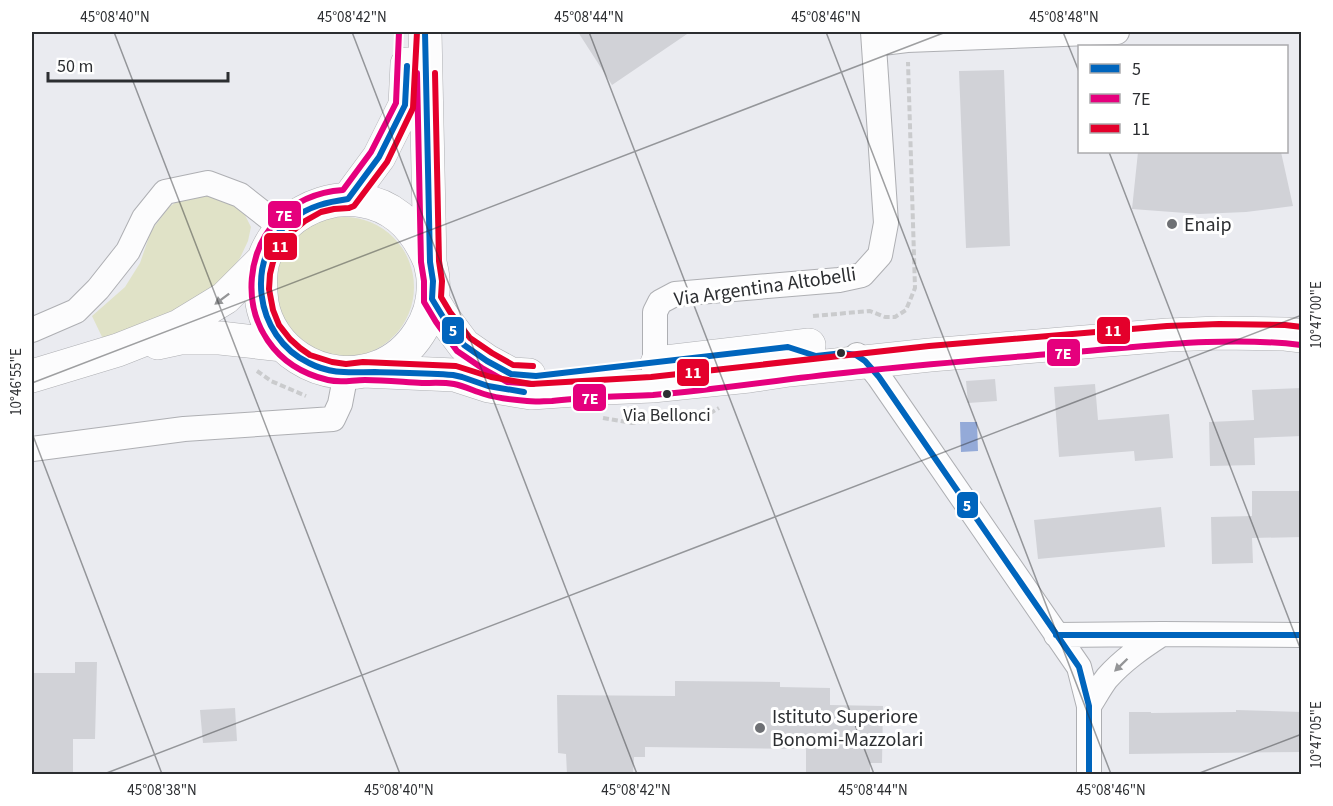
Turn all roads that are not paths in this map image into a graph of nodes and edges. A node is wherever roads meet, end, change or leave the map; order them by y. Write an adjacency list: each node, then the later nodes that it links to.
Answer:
1 (408, 32): 5 (street)
2 (425, 32): 8 (street)
3 (1117, 32): 4 (street)
4 (873, 38): 16 (street, Via Argentina Altobelli)
5 (348, 199): 6 (street); 8 (street)
6 (282, 228): 7 (street); 11 (street)
7 (264, 259): 13 (street); 15 (street, one-way to 15)
8 (430, 262): 9 (street)
9 (432, 299): 16 (street); 18 (street)
10 (1302, 318): 14 (street)
11 (32, 330)
12 (1302, 336): 17 (street)
13 (283, 345): 15 (street); 18 (street)
14 (788, 347): 16 (street); 17 (street)
15 (118, 350): 19 (street)
16 (655, 363)
17 (868, 363): 18 (street); 21 (street)
18 (354, 372): 20 (street)
19 (32, 376)
20 (32, 449)
21 (1056, 634): 22 (street); 24 (street)
22 (1162, 634): 23 (street); 24 (street, one-way to 24)
23 (1302, 635)
24 (1089, 706): 25 (street)
25 (1089, 774)

